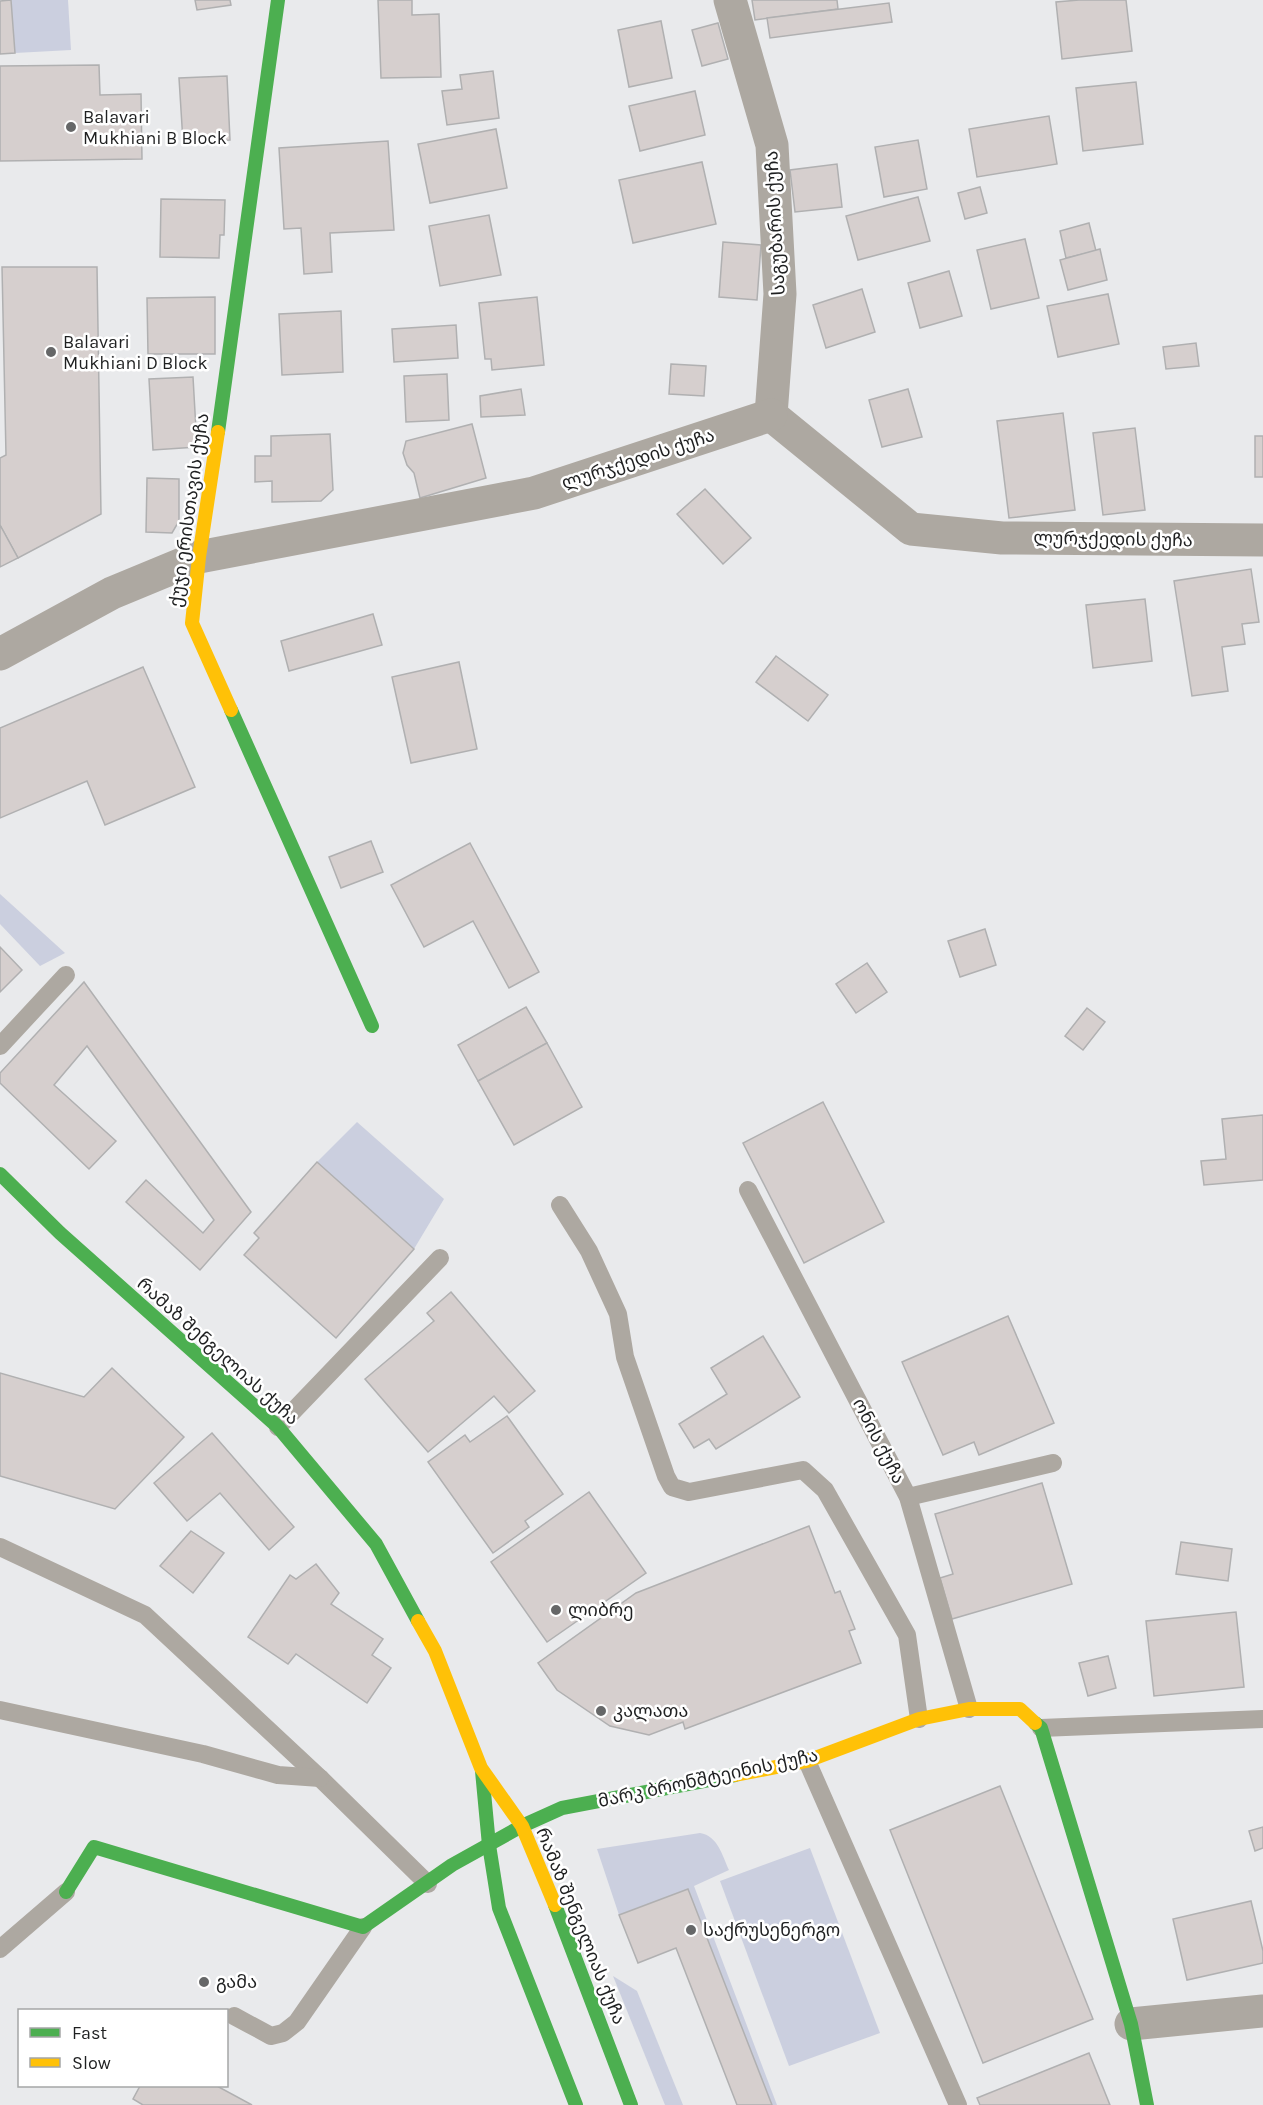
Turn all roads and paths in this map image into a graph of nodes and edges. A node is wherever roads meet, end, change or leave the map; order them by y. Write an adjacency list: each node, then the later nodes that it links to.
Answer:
1 (278, 0): 5 (street, ქუჯი ერისთავის ქუჩა)
2 (730, 0): 3 (street, საგუბარის ქუჩა)
3 (771, 416): 4 (street, ლურჯქედის ქუჩა); 5 (street, ლურჯქედის ქუჩა)
4 (1263, 540)
5 (199, 557): 6 (street, ლურჯქედის ქუჩა); 8 (street, ქუჯი ერისთავის ქუჩა)
6 (0, 654)
7 (66, 975): 9 (lane)
8 (372, 1026)
9 (0, 1046)
10 (0, 1174): 14 (street, რამაზ შენგელიას ქუჩა)
11 (748, 1190): 16 (lane, ონის ქუჩა)
12 (560, 1205): 20 (lane)
13 (440, 1258): 14 (lane)
14 (278, 1427): 24 (street, რამაზ შენგელიას ქუჩა)
15 (1053, 1463): 16 (lane)
16 (908, 1497): 18 (lane, ონის ქუჩა)
17 (0, 1547): 25 (lane)
18 (969, 1709): 20 (street, მარკ ბრონშტეინის ქუჩა); 22 (street, მარკ ბრონშტეინის ქუჩა)
19 (0, 1710): 25 (lane)
20 (919, 1719): 23 (street, მარკ ბრონშტეინის ქუჩა)
21 (1263, 1719): 22 (lane)
22 (1041, 1728): 34 (street)
23 (807, 1761): 26 (street, მარკ ბრონშტეინის ქუჩა); 37 (lane)
24 (482, 1768): 26 (street, რამაზ შენგელიას ქუჩა); 27 (street, რამაზ შენგელიას ქუჩა)
25 (320, 1778): 28 (lane)
26 (522, 1826): 27 (street, მარკ ბრონშტეინის ქუჩა); 36 (street, რამაზ შენგელიას ქუჩა)
27 (489, 1845): 28 (street, მარკ ბრონშტეინის ქუჩა); 35 (street, რამაზ შენგელიას ქუჩა)
28 (428, 1884): 30 (street, მარკ ბრონშტეინის ქუჩა)
29 (66, 1892): 30 (street); 31 (lane)
30 (363, 1927): 33 (lane)
31 (0, 1949)
32 (1263, 2011): 34 (street)
33 (234, 2016)
34 (1131, 2024): 38 (street)
35 (576, 2105)
36 (631, 2105)
37 (958, 2105)
38 (1147, 2105)

